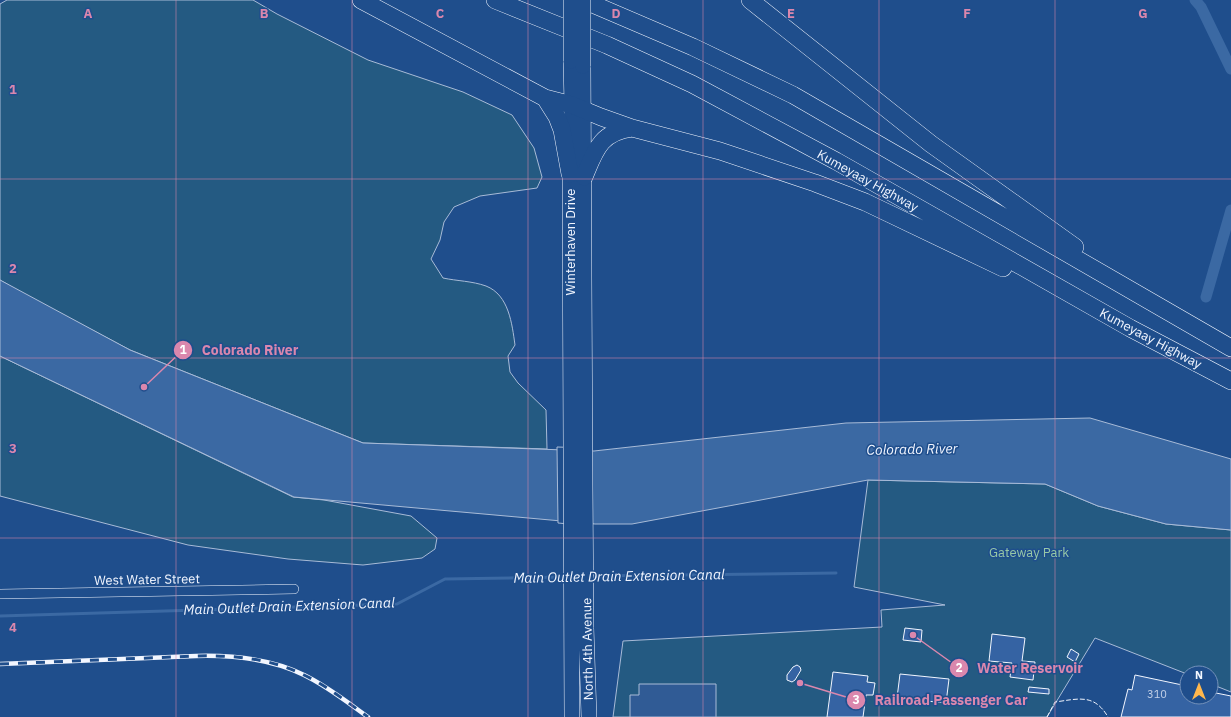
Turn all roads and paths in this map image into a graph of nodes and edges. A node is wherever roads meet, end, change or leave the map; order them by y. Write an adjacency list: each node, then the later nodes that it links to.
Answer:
1 (361, 0): 7 (highway)
2 (495, 0): 12 (highway, Kumeyaay Highway)
3 (571, 0): 6 (main road, Winterhaven Drive, bridge)
4 (583, 0): 6 (main road, Winterhaven Drive, bridge); 11 (highway)
5 (750, 0): 11 (highway)
6 (577, 64): 8 (main road, Winterhaven Drive)
7 (545, 98): 8 (highway); 10 (highway)
8 (577, 107): 9 (highway); 10 (main road, Winterhaven Drive)
9 (632, 128): 10 (highway); 12 (highway)
10 (577, 175): 15 (main road, Winterhaven Drive)
11 (1150, 301): 13 (highway)
12 (1130, 328): 14 (highway, Kumeyaay Highway)
13 (1231, 348)
14 (1231, 380)
15 (578, 485): 18 (main road, North 4th Avenue); 19 (main road, North 4th Avenue)
16 (294, 590): 17 (street, West Water Street)
17 (0, 594)
18 (572, 717)
19 (589, 717)

